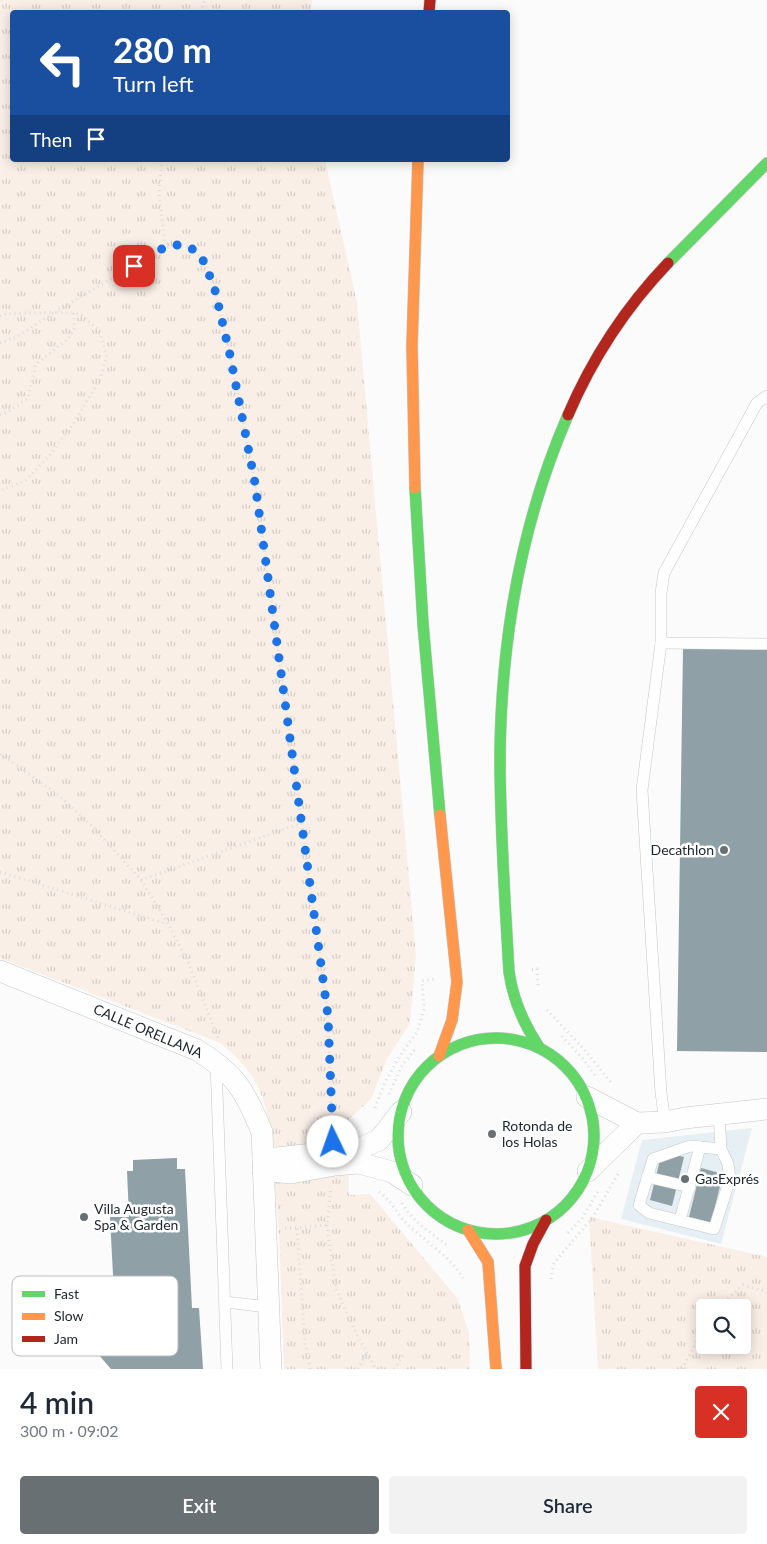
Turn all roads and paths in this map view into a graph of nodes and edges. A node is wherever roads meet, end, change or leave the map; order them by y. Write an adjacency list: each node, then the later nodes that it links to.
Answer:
1 (162, 162): 4 (path)
2 (418, 162): 28 (highway)
3 (767, 164): 26 (highway)
4 (165, 247): 5 (path); 15 (path)
5 (55, 312): 6 (path); 7 (path); 8 (path)
6 (74, 313): 10 (path); 11 (path)
7 (0, 316)
8 (0, 343)
9 (767, 396): 12 (lane)
10 (0, 415)
11 (0, 492)
12 (661, 643): 13 (lane); 35 (lane)
13 (767, 644)
14 (0, 754): 17 (path)
15 (302, 823): 17 (path); 38 (path)
16 (0, 872): 18 (path)
17 (141, 880): 18 (path)
18 (168, 924): 27 (path)
19 (527, 970): 21 (path)
20 (0, 971): 27 (street, CALLE ORELLANA)
21 (538, 987)
22 (431, 989): 34 (path)
23 (544, 1007): 29 (path)
24 (556, 1030): 30 (path)
25 (418, 1045): 31 (path)
26 (539, 1047): 28 (highway); 30 (highway)
27 (218, 1052): 37 (street, CALLE ORELLANA); 62 (lane)
28 (439, 1056): 31 (highway)
29 (618, 1090)
30 (594, 1091): 36 (street); 46 (highway)
31 (395, 1104): 41 (street); 50 (highway)
32 (767, 1109): 33 (street)
33 (719, 1114): 35 (street); 40 (lane)
34 (370, 1115)
35 (664, 1122): 36 (street)
36 (637, 1123): 46 (street)
37 (262, 1132): 41 (street); 42 (street, CALLE ORELLANA)
38 (341, 1132)
39 (700, 1147): 40 (lane); 45 (lane); 48 (lane)
40 (721, 1149): 53 (lane)
41 (315, 1154): 42 (street)
42 (263, 1164): 44 (street); 51 (street, CALLE ORELLANA)
43 (622, 1166): 59 (path)
44 (291, 1173): 50 (street); 51 (street)
45 (648, 1177): 48 (lane); 53 (lane)
46 (595, 1178): 52 (highway); 56 (path)
47 (331, 1186): 54 (path)
48 (690, 1186): 53 (lane)
49 (378, 1191): 58 (path)
50 (404, 1191): 55 (highway); 57 (path)
51 (264, 1206): 63 (street, CALLE ORELLANA)
52 (546, 1220): 55 (highway); 74 (highway)
53 (680, 1220)
54 (327, 1225): 65 (path); 69 (path)
55 (468, 1230): 73 (highway)
56 (562, 1240)
57 (450, 1247)
58 (465, 1285)
59 (550, 1286)
60 (767, 1292): 61 (path)
61 (727, 1299)
62 (225, 1302): 63 (lane); 67 (lane)
63 (268, 1307): 68 (street, CALLE ORELLANA)
64 (696, 1343): 75 (path)
65 (367, 1353): 70 (path); 71 (path)
66 (404, 1355): 72 (path)
67 (227, 1369)
68 (271, 1369)
69 (310, 1369)
70 (358, 1369)
71 (376, 1369)
72 (394, 1369)
73 (496, 1369)
74 (526, 1369)
75 (682, 1369)

